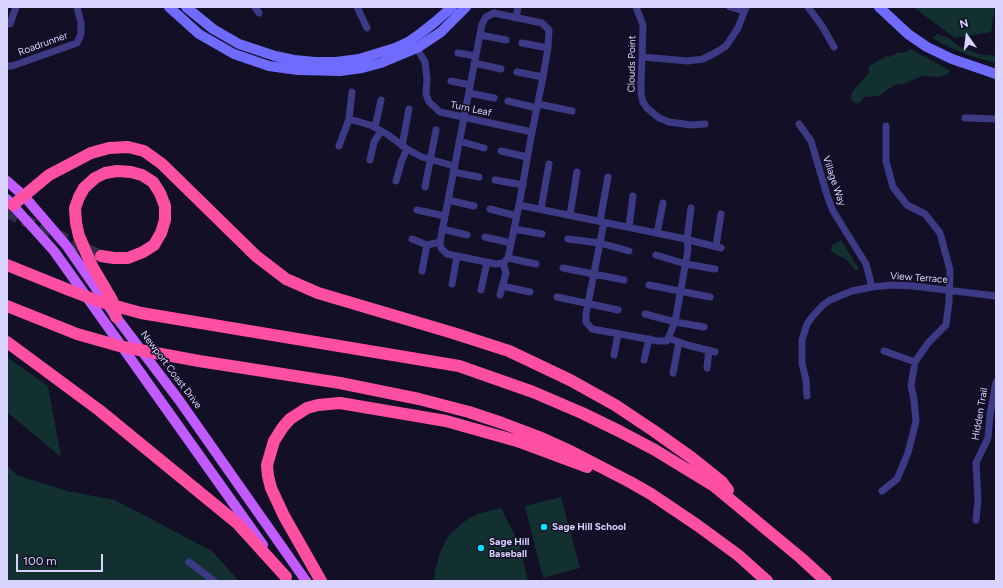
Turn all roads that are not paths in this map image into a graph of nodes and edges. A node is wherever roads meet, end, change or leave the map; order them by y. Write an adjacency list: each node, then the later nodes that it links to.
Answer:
1 (16, 7): 15 (street)
2 (77, 7): 27 (street, Roadrunner)
3 (169, 7): 22 (street)
4 (186, 7): 18 (street)
5 (357, 7): 16 (street)
6 (452, 7): 18 (street)
7 (466, 7): 22 (street)
8 (518, 7): 14 (street)
9 (636, 7): 25 (street, Clouds Point)
10 (730, 7): 13 (street)
11 (808, 7): 21 (street)
12 (879, 7): 30 (street)
13 (745, 9): 25 (street)
14 (516, 18): 17 (street); 23 (street)
15 (10, 24)
16 (367, 28)
17 (480, 35): 19 (street); 26 (street)
18 (411, 39): 22 (street, Turn Leaf)
19 (506, 40)
20 (522, 43): 23 (street)
21 (834, 47)
22 (417, 48): 42 (street, Turn Leaf)
23 (548, 48): 31 (street)
24 (458, 53): 26 (street)
25 (643, 57): 46 (street, Clouds Point)
26 (475, 60): 28 (street); 33 (street)
27 (7, 66)
28 (501, 69)
29 (517, 72): 31 (street)
30 (996, 74)
31 (544, 77): 39 (street)
32 (451, 81): 33 (street)
33 (470, 85): 35 (street)
34 (352, 92): 44 (street)
35 (468, 93): 36 (street); 42 (street)
36 (494, 98)
37 (382, 100): 49 (street)
38 (508, 101): 39 (street)
39 (538, 106): 41 (street); 51 (street)
40 (409, 109): 54 (street)
41 (572, 111)
42 (463, 118): 51 (street, Turn Leaf); 52 (street)
43 (965, 118): 45 (street)
44 (348, 119): 49 (street); 53 (street)
45 (996, 119)
46 (705, 124)
47 (799, 124): 117 (street, Village Way)
48 (886, 126): 119 (street)
49 (378, 129): 54 (street); 58 (street)
50 (436, 130): 59 (street)
51 (532, 132): 57 (street)
52 (459, 141): 55 (street); 61 (street)
53 (338, 146)
54 (405, 148): 59 (street); 67 (street)
55 (484, 148)
56 (501, 151): 57 (street)
57 (528, 157): 68 (street)
58 (370, 160)
59 (430, 160): 61 (street); 69 (street)
60 (549, 164): 79 (street)
61 (454, 169): 63 (street); 72 (street)
62 (577, 172): 82 (street)
63 (479, 177)
64 (608, 177): 85 (street)
65 (495, 180): 68 (street)
66 (7, 181): 70 (main road, Newport Coast Drive)
67 (396, 181)
68 (523, 185): 75 (street)
69 (425, 187)
70 (24, 196): 73 (highway); 130 (main road, Newport Coast Drive); 148 (highway)
71 (633, 196): 86 (street)
72 (448, 200): 76 (street); 83 (street)
73 (10, 202): 151 (main road)
74 (663, 203): 89 (street)
75 (519, 205): 79 (street); 84 (street)
76 (474, 206)
77 (691, 208): 94 (street)
78 (490, 209): 84 (street)
79 (541, 209): 82 (street)
80 (417, 210): 83 (street)
81 (720, 214): 94 (street)
82 (570, 215): 85 (street)
83 (445, 216): 87 (street)
84 (517, 216): 88 (street)
85 (602, 222): 86 (street); 98 (street)
86 (629, 227): 89 (street)
87 (442, 228): 90 (street); 96 (street)
88 (514, 229): 91 (street); 97 (street)
89 (657, 233): 94 (street)
90 (467, 234)
91 (542, 234)
92 (485, 237): 97 (street)
93 (568, 239): 98 (street)
94 (687, 239): 107 (street)
95 (412, 240): 99 (street)
96 (440, 242): 99 (street); 103 (street)
97 (511, 243): 104 (street)
98 (600, 244): 100 (street); 112 (street)
99 (428, 245): 111 (street)
100 (629, 251)
101 (656, 255): 107 (street)
102 (102, 256): 130 (highway)
103 (457, 256): 105 (street); 114 (street)
104 (505, 260): 105 (street); 106 (street); 116 (street)
105 (487, 262): 118 (street)
106 (536, 264)
107 (686, 264): 110 (street); 121 (street)
108 (7, 265): 148 (highway)
109 (563, 268): 112 (street)
110 (715, 268)
111 (422, 271)
112 (594, 274): 113 (street); 126 (street)
113 (624, 280)
114 (452, 284)
115 (649, 285): 121 (street)
116 (502, 286): 120 (street); 122 (street)
117 (872, 286): 119 (street, View Terrace); 145 (street, View Terrace)
118 (481, 290)
119 (949, 291): 124 (street, View Terrace); 141 (street)
120 (530, 292)
121 (680, 292): 123 (street); 131 (street)
122 (500, 295)
123 (710, 296)
124 (996, 296)
125 (557, 297): 126 (street)
126 (588, 303): 128 (street); 133 (street)
127 (7, 306): 146 (highway)
128 (618, 310)
129 (645, 314): 131 (street)
130 (116, 317): 153 (main road, Newport Coast Drive)
131 (675, 322): 132 (street); 135 (street)
132 (704, 327)
133 (618, 334): 134 (street); 139 (street)
134 (649, 339): 135 (street); 140 (street)
135 (667, 339): 137 (street)
136 (7, 342): 151 (highway)
137 (679, 342): 142 (street); 143 (street)
138 (884, 351): 141 (street)
139 (614, 355)
140 (644, 360)
141 (915, 362): 147 (street)
142 (707, 368)
143 (673, 373)
144 (996, 382): 149 (street, Hidden Trail)
145 (807, 396)
146 (616, 474): 154 (highway); 155 (highway)
147 (882, 491)
148 (739, 506): 156 (highway)
149 (976, 520)
150 (189, 562): 152 (street)
151 (287, 579)
152 (214, 581)
153 (306, 581)
154 (321, 581)
155 (767, 581)
156 (826, 581)

